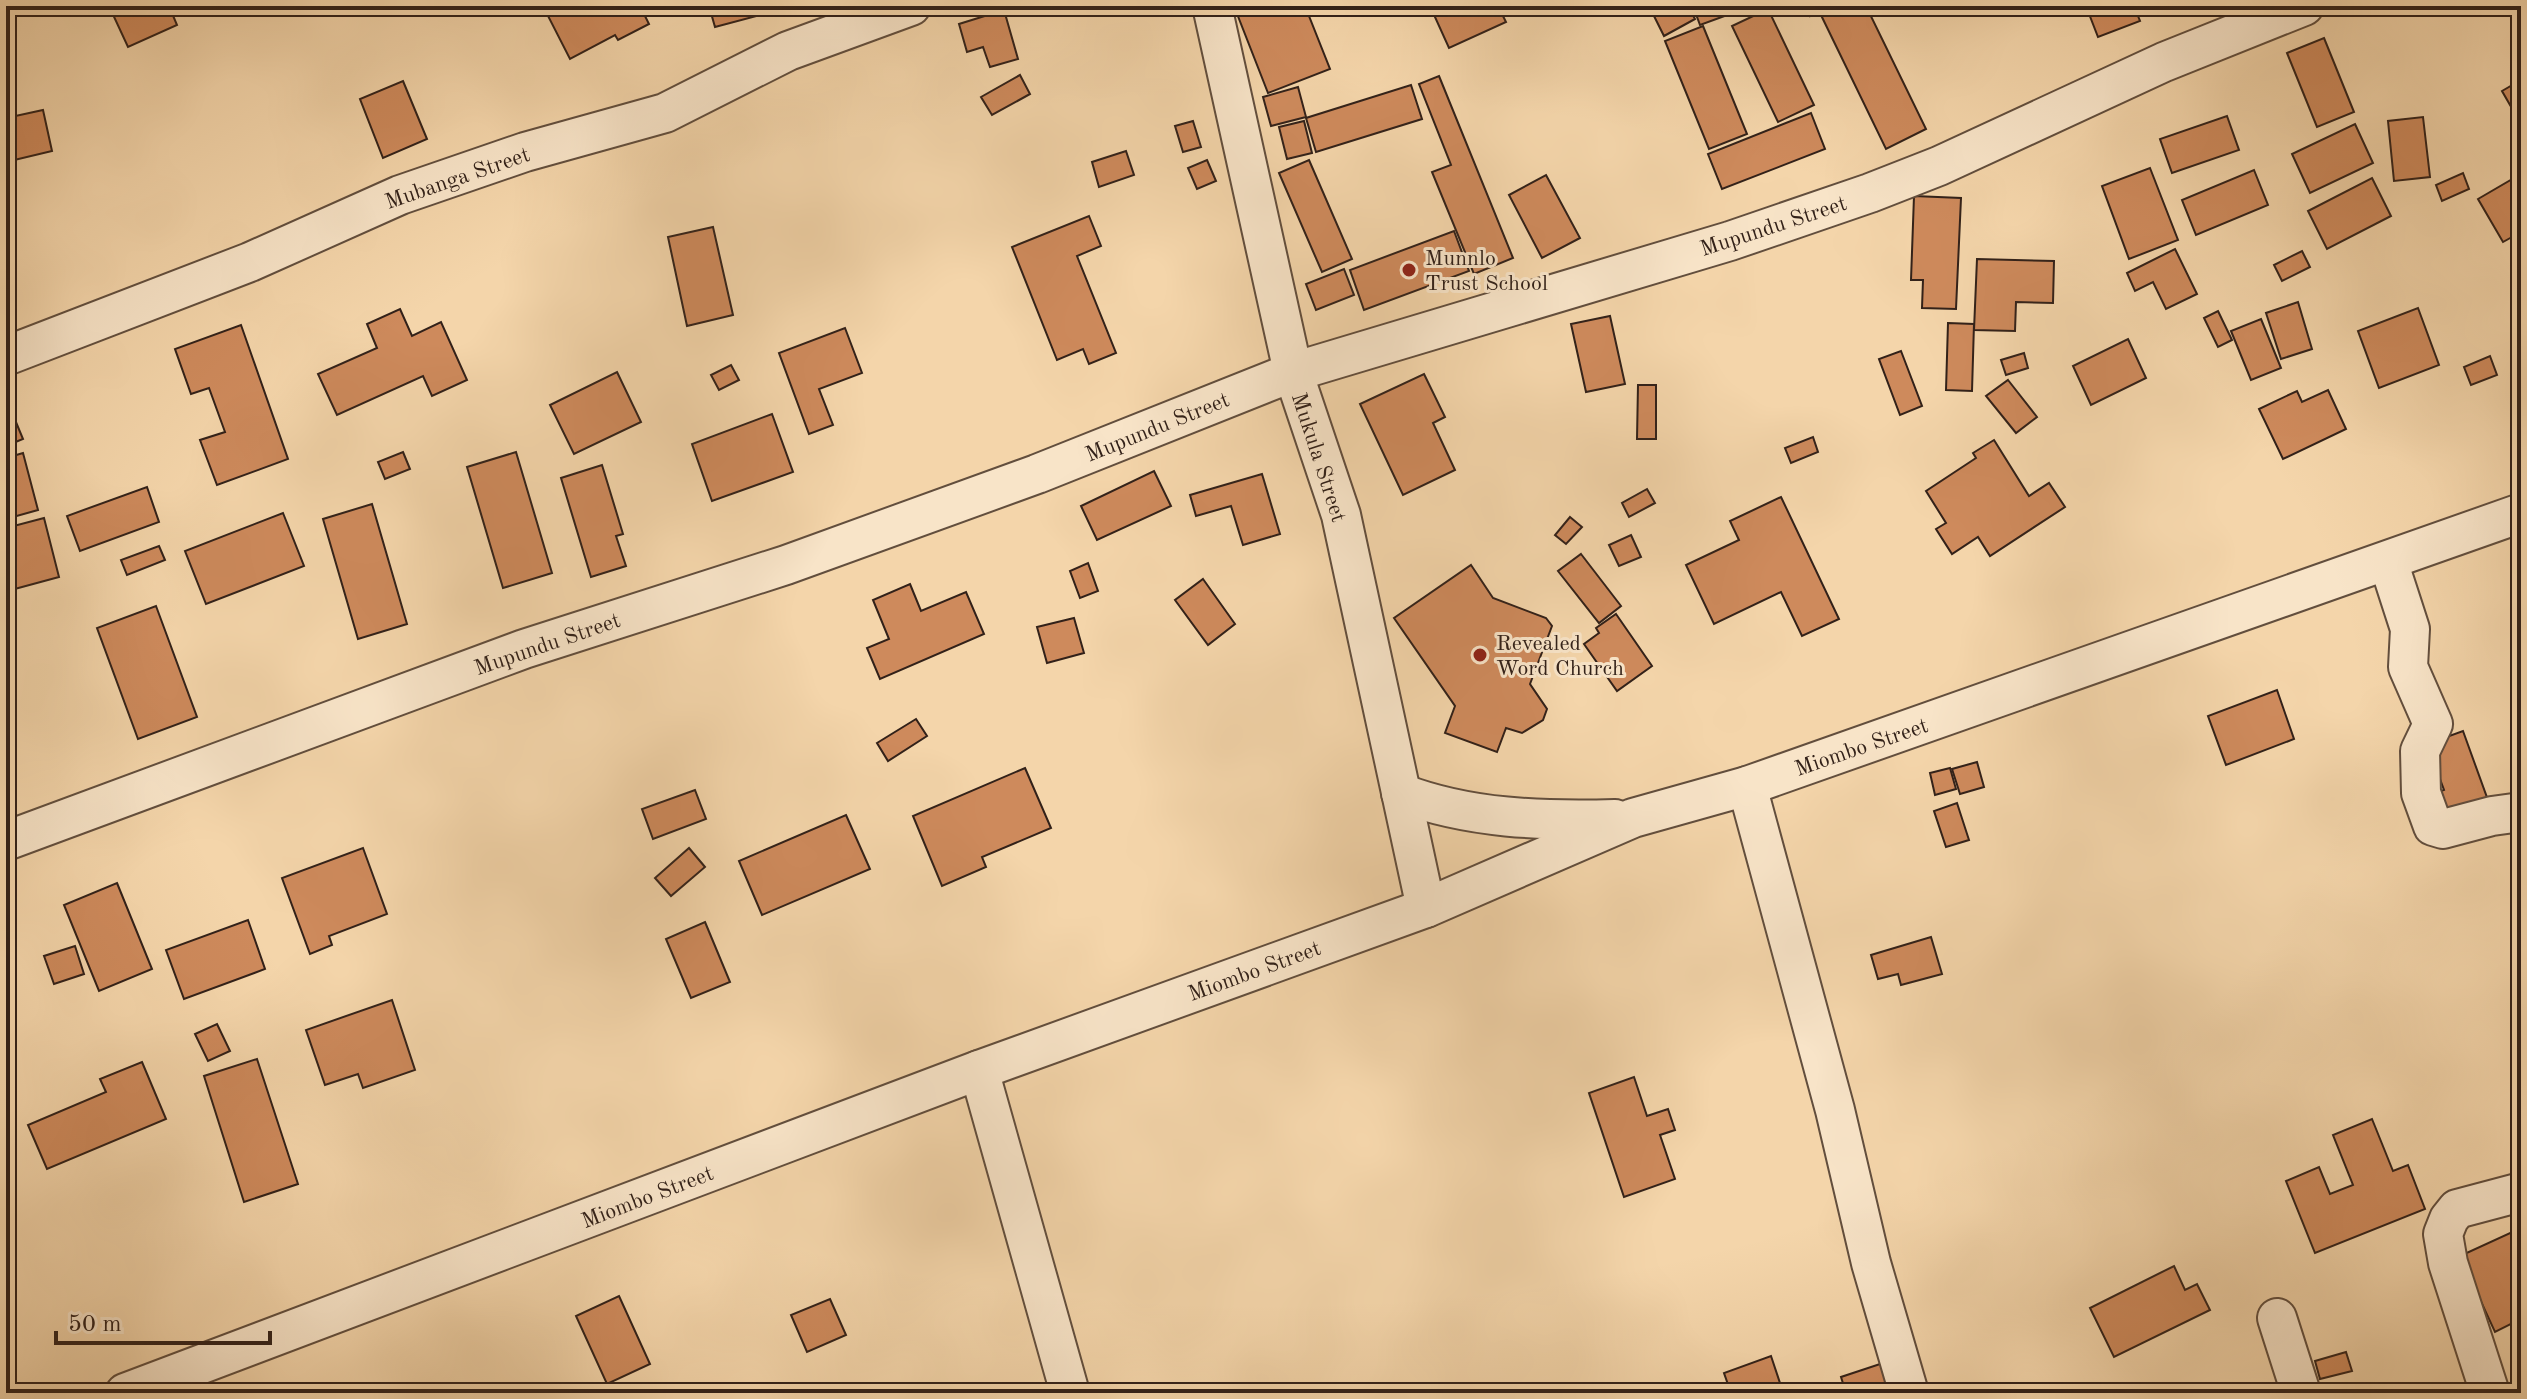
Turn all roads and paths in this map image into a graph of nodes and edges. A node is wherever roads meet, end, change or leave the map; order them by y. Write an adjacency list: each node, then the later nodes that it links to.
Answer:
1 (911, 6): 4 (street, Mubanga Street)
2 (1212, 6): 5 (street, Mukula Street)
3 (2304, 6): 5 (street, Mupundu Street)
4 (6, 356)
5 (1293, 372): 9 (street, Mukula Street); 12 (street, Mupundu Street)
6 (2521, 513): 7 (street, Miombo Street)
7 (2388, 561): 8 (street, Miombo Street); 10 (street)
8 (1747, 786): 11 (street, Miombo Street); 19 (street)
9 (1401, 793): 11 (street); 13 (street, Mukula Street)
10 (2521, 812)
11 (1633, 818): 13 (street, Miombo Street)
12 (6, 841)
13 (1426, 908): 14 (street, Miombo Street)
14 (979, 1070): 17 (street, Miombo Street); 18 (street)
15 (2521, 1192): 21 (street)
16 (2277, 1318): 20 (street)
17 (125, 1393)
18 (1070, 1393)
19 (1909, 1393)
20 (2301, 1393)
21 (2490, 1393)

